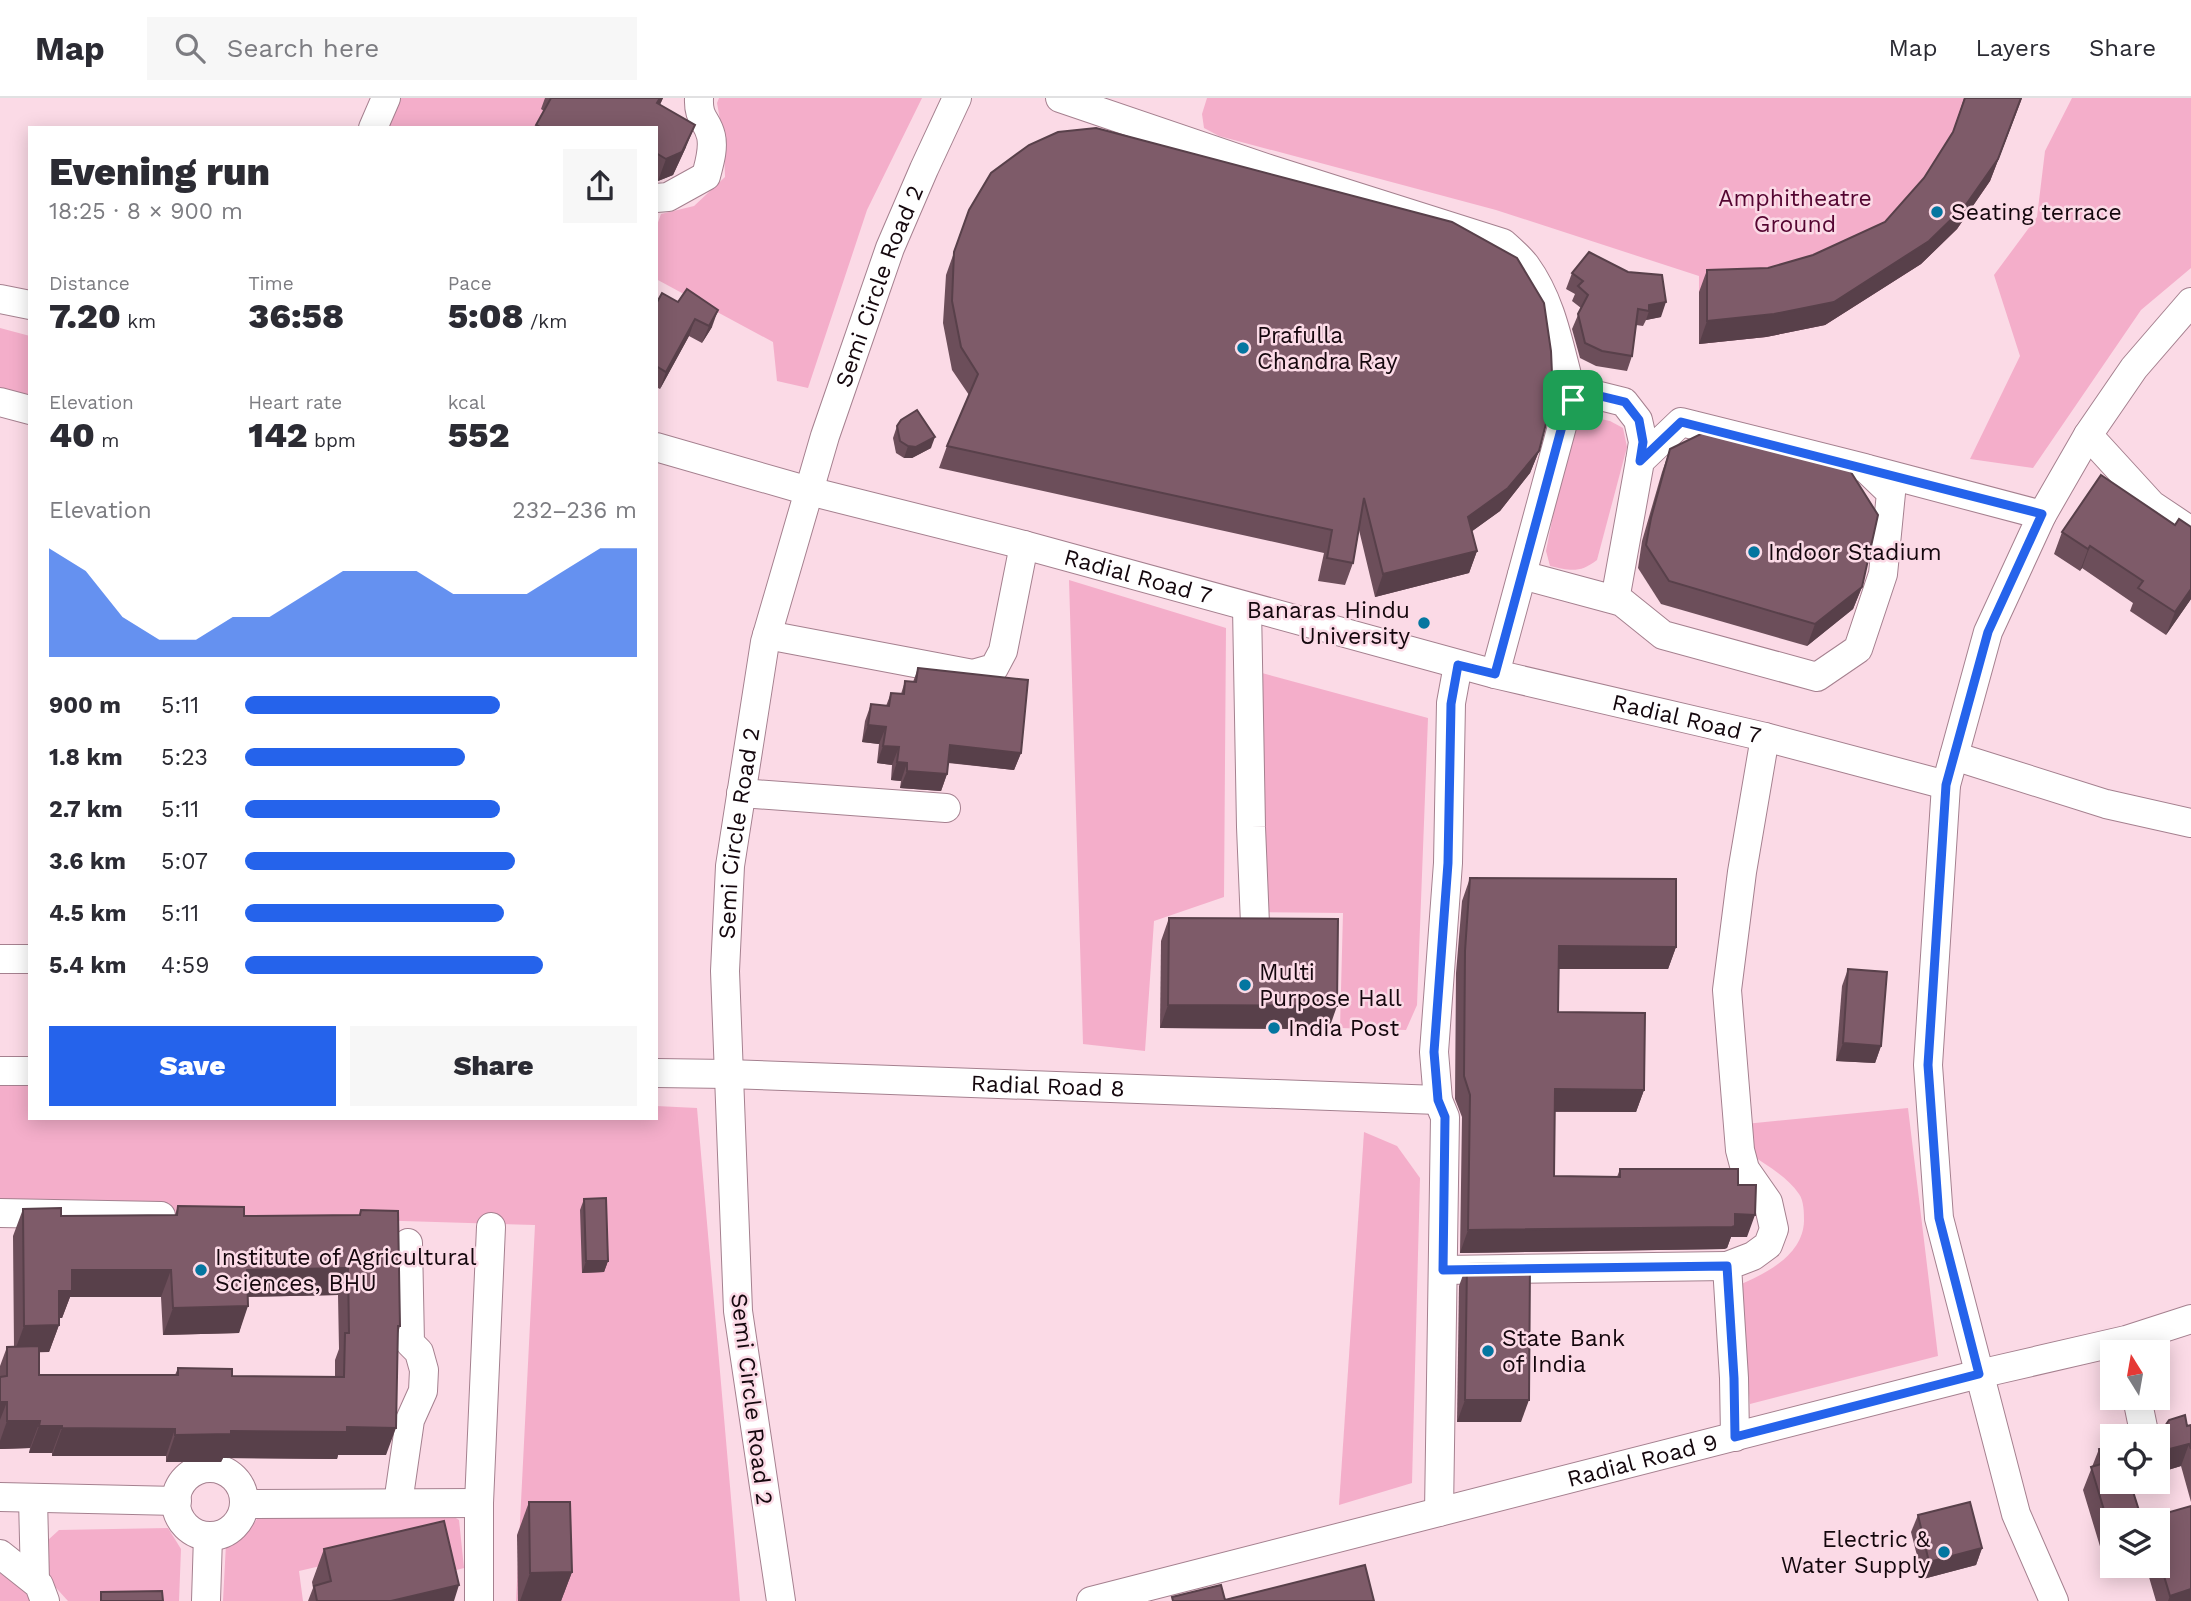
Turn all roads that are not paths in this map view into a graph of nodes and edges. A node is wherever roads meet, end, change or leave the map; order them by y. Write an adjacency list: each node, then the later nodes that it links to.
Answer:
1 (386, 98): 5 (lane)
2 (699, 98): 6 (lane)
3 (957, 98): 17 (lane, Semi Circle Road 2)
4 (1060, 98): 10 (lane)
5 (374, 126)
6 (658, 198)
7 (0, 299): 9 (lane)
8 (2191, 302): 13 (lane)
9 (28, 305)
10 (1573, 400): 15 (lane); 21 (lane)
11 (0, 402): 12 (lane)
12 (28, 409)
13 (2088, 435): 18 (lane); 19 (lane)
14 (658, 454): 17 (lane, Radial Road 7)
15 (1640, 461): 16 (lane); 22 (lane)
16 (1865, 468): 18 (lane); 22 (lane)
17 (809, 491): 20 (lane, Radial Road 7); 24 (lane, Semi Circle Road 2)
18 (2042, 514): 28 (lane)
19 (2191, 531)
20 (1024, 545): 23 (lane, Radial Road 7); 24 (lane)
21 (1522, 575): 22 (lane); 26 (lane)
22 (1615, 600)
23 (1247, 607): 25 (lane, Radial Road 7); 33 (lane)
24 (767, 635): 30 (lane, Semi Circle Road 2)
25 (1458, 665): 26 (lane, Radial Road 7); 40 (lane)
26 (1495, 674): 27 (lane, Radial Road 7)
27 (1766, 737): 29 (lane, Radial Road 7); 45 (lane)
28 (1954, 756): 29 (lane); 32 (lane)
29 (1946, 785): 50 (lane)
30 (741, 793): 31 (lane); 39 (lane, Semi Circle Road 2)
31 (946, 808)
32 (2191, 823)
33 (1255, 924)
34 (0, 958): 35 (lane)
35 (28, 959)
36 (0, 1071): 37 (lane)
37 (28, 1071)
38 (658, 1073): 39 (lane, Radial Road 8)
39 (728, 1073): 40 (lane, Radial Road 8); 64 (lane, Semi Circle Road 2)
40 (1438, 1100): 46 (lane)
41 (0, 1213): 42 (lane)
42 (174, 1217)
43 (491, 1227): 56 (lane)
44 (408, 1243): 55 (lane)
45 (1727, 1266): 46 (lane); 51 (lane)
46 (1443, 1270): 58 (lane)
47 (2191, 1319): 48 (lane, Radial Road 9)
48 (2141, 1340)
49 (2100, 1351): 50 (lane, Radial Road 9)
50 (1979, 1374): 51 (lane, Radial Road 9); 66 (lane)
51 (1735, 1437): 58 (lane, Radial Road 9)
52 (0, 1497): 53 (lane)
53 (33, 1498): 54 (lane); 61 (lane)
54 (177, 1501): 57 (lane); 59 (lane)
55 (398, 1503): 56 (lane); 57 (lane)
56 (479, 1503): 63 (lane)
57 (244, 1504): 59 (lane)
58 (1439, 1512): 65 (lane, Radial Road 9)
59 (208, 1536): 62 (lane)
60 (0, 1554): 61 (lane)
61 (40, 1591)
62 (206, 1601)
63 (479, 1601)
64 (781, 1601)
65 (1091, 1601)
66 (2054, 1601)

